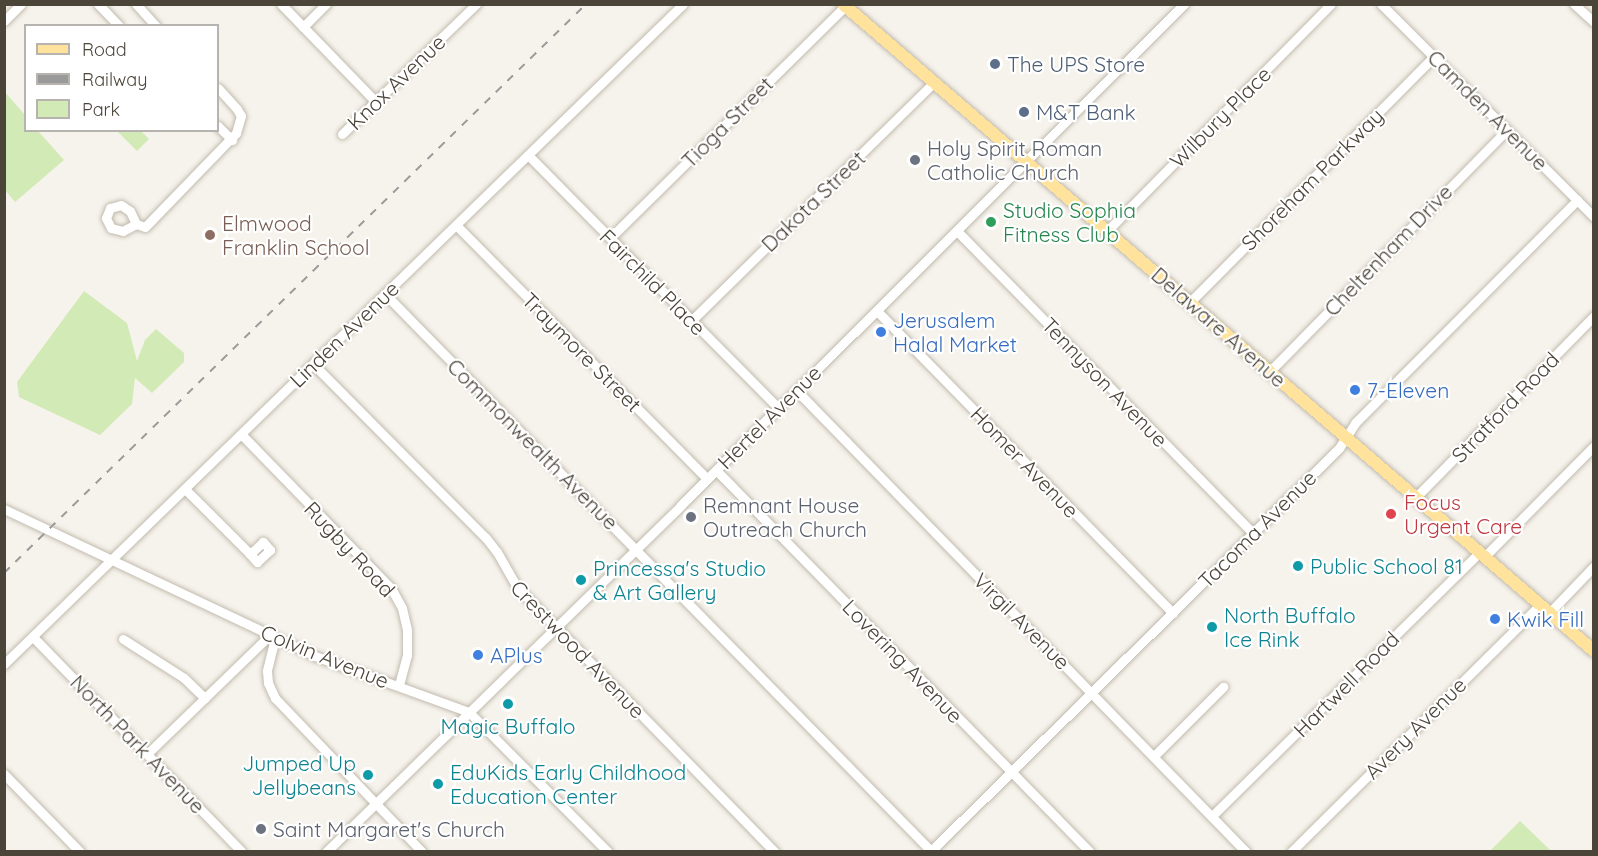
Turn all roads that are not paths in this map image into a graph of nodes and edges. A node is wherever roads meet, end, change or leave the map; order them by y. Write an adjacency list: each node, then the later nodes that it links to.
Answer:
1 (21, 4): 13 (street)
2 (98, 4): 15 (street)
3 (136, 4): 16 (street)
4 (281, 4): 17 (street)
5 (327, 4): 17 (street)
6 (476, 4): 21 (street, Knox Avenue)
7 (683, 4): 26 (street, Linden Avenue)
8 (1184, 4): 27 (street, Hertel Avenue)
9 (1331, 4): 32 (street, Wilbury Place)
10 (1381, 4): 18 (street, Camden Avenue)
11 (1574, 4): 14 (street)
12 (844, 5): 19 (main road, Delaware Avenue); 34 (street, Tioga Street)
13 (4, 21)
14 (1593, 22)
15 (117, 24)
16 (154, 24)
17 (303, 27): 21 (street)
18 (1434, 56): 23 (street, Camden Avenue); 36 (street, Shoreham Parkway)
19 (934, 81): 27 (main road, Delaware Avenue); 39 (street, Dakota Street)
20 (219, 89): 25 (street)
21 (375, 101): 24 (street, Knox Avenue)
22 (219, 127): 25 (street)
23 (1507, 130): 28 (street, Camden Avenue); 41 (street, Cheltenham Drive)
24 (342, 134)
25 (232, 140): 30 (street)
26 (528, 155): 31 (street, Linden Avenue); 34 (street, Fairchild Place)
27 (1028, 161): 32 (main road, Delaware Avenue); 33 (street, Hertel Avenue)
28 (1577, 200): 29 (street, Camden Avenue); 45 (street, Tacoma Avenue)
29 (1593, 217)
30 (136, 224)
31 (456, 225): 35 (street, Linden Avenue); 48 (street, Traymore Street)
32 (1108, 230): 36 (main road, Delaware Avenue)
33 (957, 231): 37 (street, Hertel Avenue); 52 (street, Tennyson Avenue)
34 (610, 238): 39 (street, Fairchild Place)
35 (385, 294): 40 (street, Linden Avenue); 53 (street, Commonwealth Avenue)
36 (1190, 302): 41 (main road, Delaware Avenue)
37 (877, 310): 42 (street, Hertel Avenue); 59 (street, Homer Avenue)
38 (1593, 316): 50 (street, Stratford Road)
39 (692, 320): 43 (street, Fairchild Place)
40 (313, 364): 44 (street, Linden Avenue); 60 (street, Crestwood Avenue)
41 (1270, 371): 45 (main road, Delaware Avenue)
42 (796, 390): 43 (street, Hertel Avenue); 68 (street, Virgil Avenue)
43 (778, 408): 47 (street, Hertel Avenue)
44 (241, 434): 49 (street, Linden Avenue); 66 (street, Rugby Road)
45 (1346, 437): 50 (main road, Delaware Avenue); 52 (street, Tacoma Avenue)
46 (1593, 446): 55 (street, Hartwell Road)
47 (716, 470): 48 (street, Hertel Avenue); 73 (street, Lovering Avenue)
48 (707, 479): 53 (street, Hertel Avenue)
49 (185, 489): 54 (street); 56 (street, Linden Avenue)
50 (1416, 497): 55 (main road, Delaware Avenue)
51 (4, 509): 56 (street, Colvin Avenue)
52 (1253, 533): 59 (street, Tacoma Avenue)
53 (636, 549): 60 (street, Hertel Avenue); 77 (street, Commonwealth Avenue)
54 (250, 554)
55 (1482, 554): 58 (main road, Delaware Avenue); 76 (street, Hartwell Road)
56 (112, 561): 61 (street, Linden Avenue); 62 (street, Colvin Avenue)
57 (1593, 566): 58 (street, Avery Avenue)
58 (1544, 609): 64 (main road, Delaware Avenue); 86 (street, Avery Avenue)
59 (1173, 613): 68 (street, Tacoma Avenue)
60 (556, 628): 70 (street, Hertel Avenue); 83 (street, Crestwood Avenue)
61 (33, 637): 65 (street, Linden Avenue); 71 (street, North Park Avenue)
62 (272, 637): 66 (street, Colvin Avenue); 69 (street); 75 (street)
63 (123, 639): 69 (street)
64 (1593, 651)
65 (4, 664)
66 (399, 685): 70 (street, Colvin Avenue)
67 (1223, 687): 72 (street)
68 (1092, 692): 72 (street, Virgil Avenue); 73 (street, Tacoma Avenue)
69 (205, 698): 71 (street)
70 (469, 712): 75 (street, Hertel Avenue); 82 (street, Colvin Avenue)
71 (147, 754): 79 (street, North Park Avenue)
72 (1154, 756): 76 (street, Virgil Avenue)
73 (1011, 770): 77 (street, Tacoma Avenue); 84 (street, Lovering Avenue)
74 (4, 774): 78 (street)
75 (375, 804): 80 (street, Hertel Avenue); 81 (street)
76 (1212, 816): 85 (street, Virgil Avenue)
77 (931, 851)
78 (80, 852)
79 (242, 852)
80 (326, 852)
81 (422, 852)
82 (608, 852)
83 (775, 852)
84 (1090, 852)
85 (1246, 852)
86 (1290, 852)

